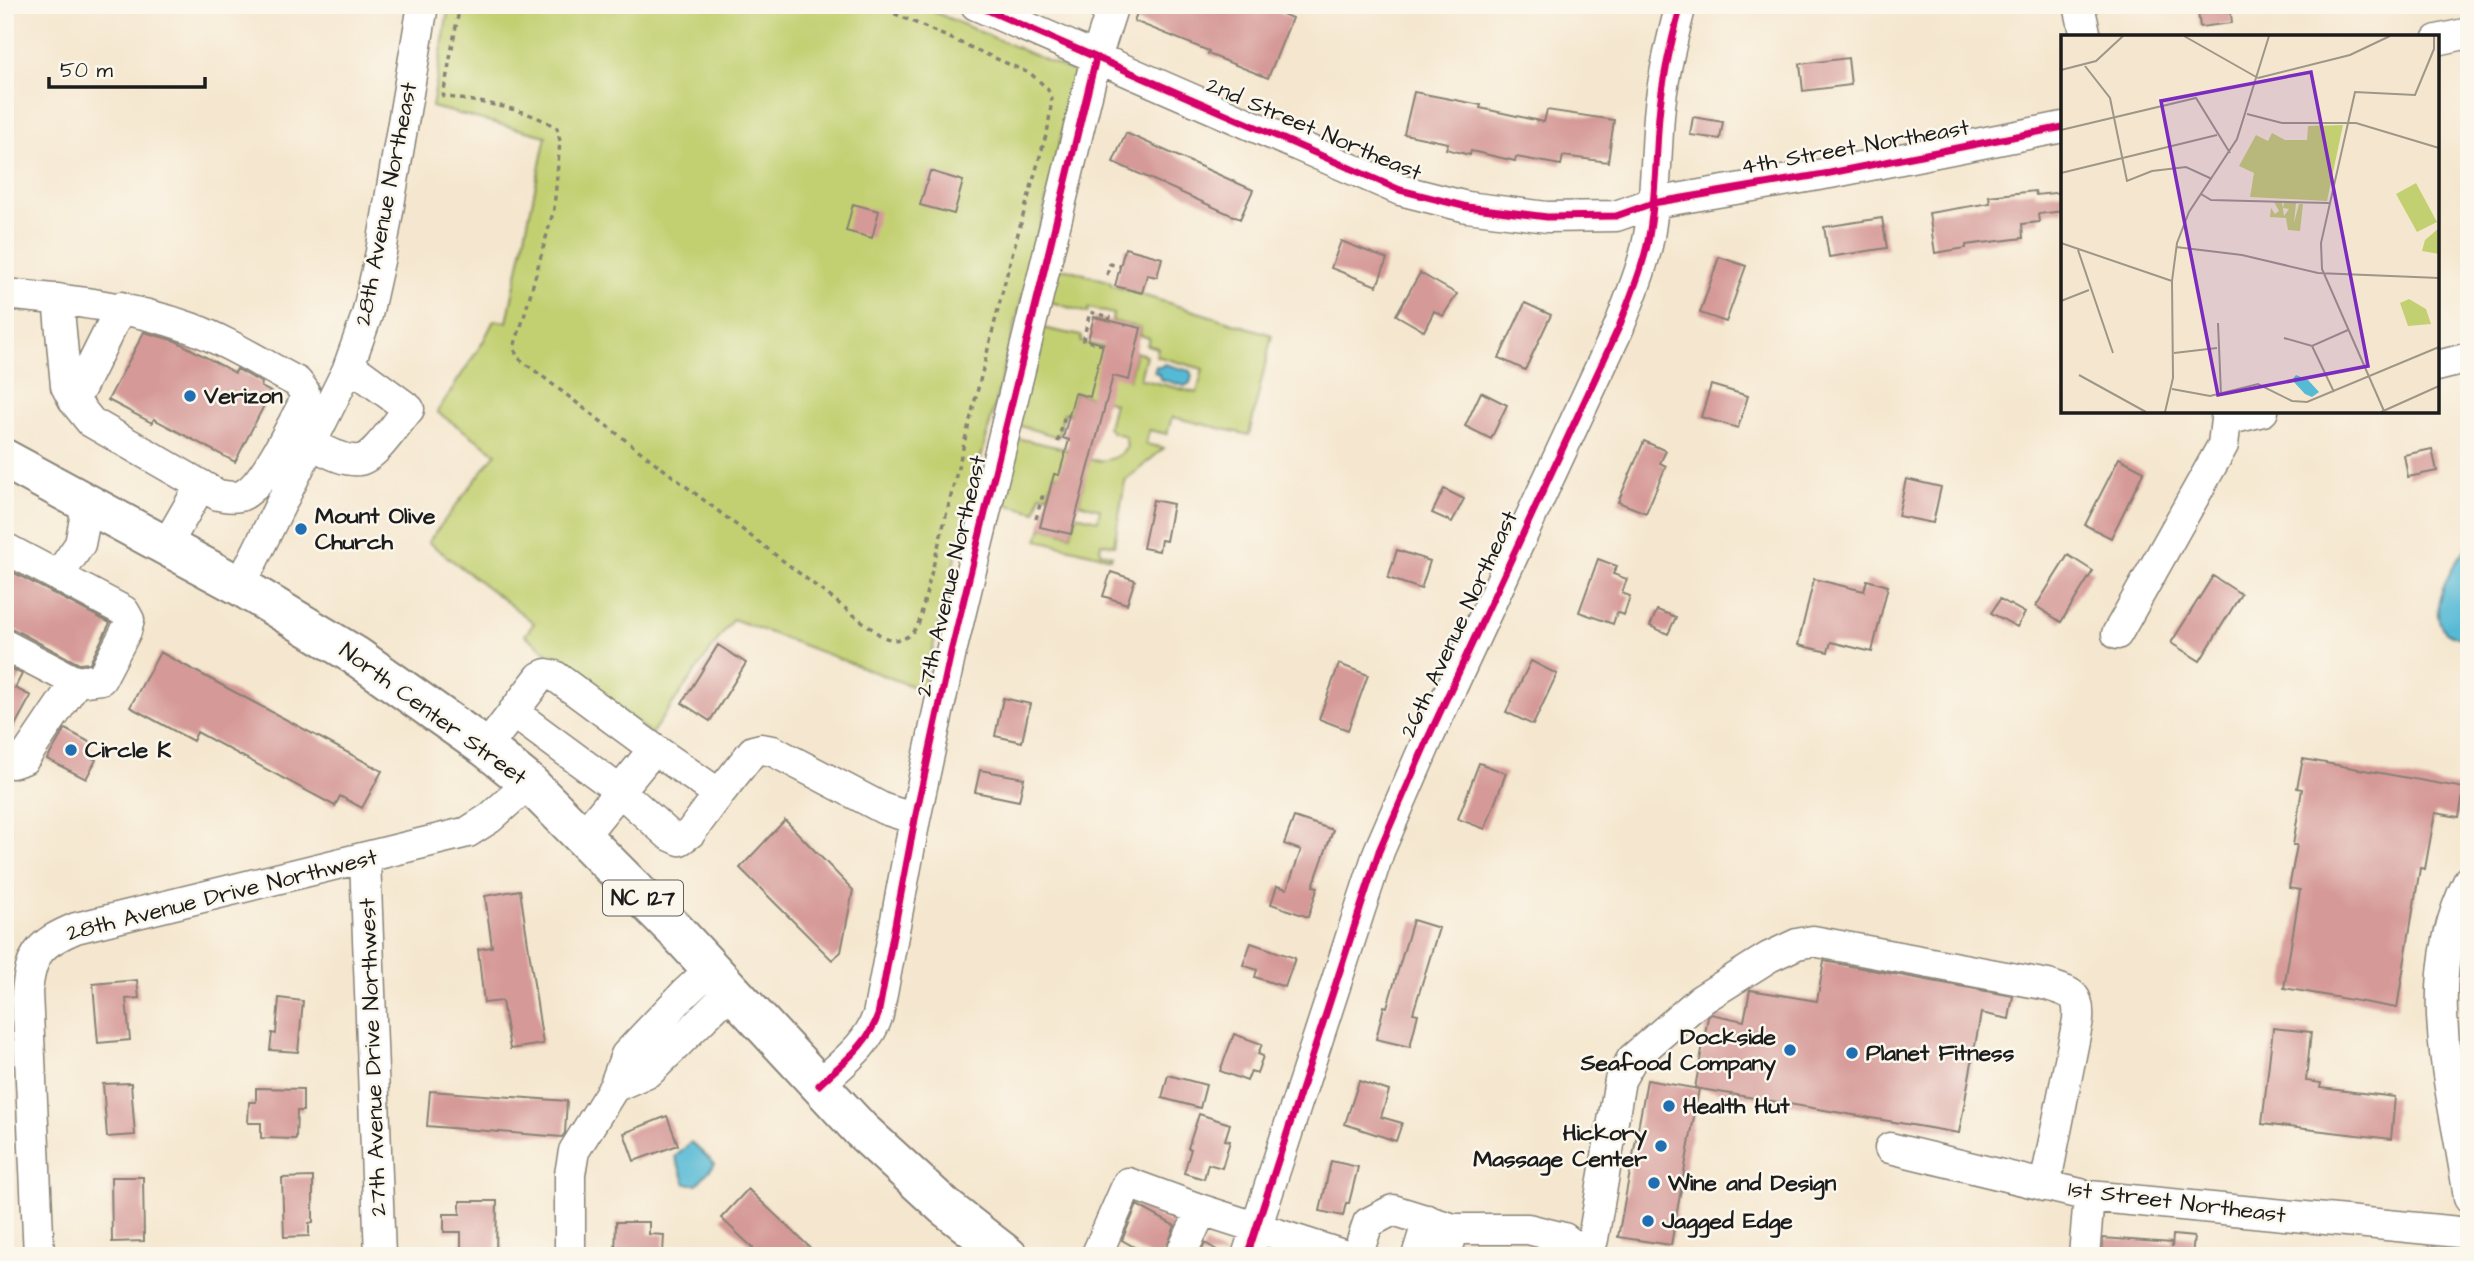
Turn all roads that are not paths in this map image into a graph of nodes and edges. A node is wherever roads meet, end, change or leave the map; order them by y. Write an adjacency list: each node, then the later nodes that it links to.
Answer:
1 (423, 5): 16 (street, 28th Avenue Northeast)
2 (976, 5): 9 (street, 2nd Street Northeast)
3 (1113, 5): 9 (street, 27th Avenue Northeast)
4 (1681, 5): 11 (street, 26th Avenue Northeast)
5 (2079, 5): 7 (street)
6 (2469, 33): 8 (street)
7 (2086, 35)
8 (2439, 40)
9 (1096, 58): 11 (street, 2nd Street Northeast); 39 (street, 27th Avenue Northeast)
10 (2061, 127): 11 (street, 4th Street Northeast)
11 (1653, 203): 52 (street, 26th Avenue Northeast)
12 (5, 294): 13 (street)
13 (58, 299): 14 (street); 18 (street)
14 (121, 307): 18 (street); 23 (street)
15 (2469, 358): 17 (street)
16 (349, 365): 21 (street, 28th Avenue Northeast); 21 (street)
17 (2439, 366)
18 (74, 401): 23 (street)
19 (2249, 413): 20 (street)
20 (2227, 416): 29 (street)
21 (311, 444): 28 (street, 28th Avenue Northeast)
22 (5, 459): 24 (main road, North Center Street / NC 127)
23 (201, 485): 25 (street)
24 (88, 503): 25 (main road, North Center Street / NC 127); 27 (street)
25 (166, 546): 28 (main road, North Center Street / NC 127)
26 (5, 548): 27 (street)
27 (58, 576): 31 (street)
28 (240, 586): 33 (main road, North Center Street / NC 127)
29 (2117, 634)
30 (5, 645): 31 (street)
31 (76, 682): 35 (street)
32 (513, 712): 33 (street); 34 (street); 37 (street)
33 (486, 748): 36 (main road, North Center Street / NC 127)
34 (654, 749): 37 (street); 38 (street)
35 (5, 759)
36 (529, 783): 40 (main road, North Center Street / NC 127); 41 (street, 28th Avenue Drive Northwest)
37 (620, 791): 38 (street); 40 (street)
38 (719, 794): 39 (street)
39 (915, 819): 44 (street, 27th Avenue Northeast)
40 (582, 837): 43 (main road, North Center Street / NC 127)
41 (365, 859): 57 (street, 28th Avenue Drive Northwest); 58 (street, 27th Avenue Drive Northwest)
42 (2469, 880): 48 (street)
43 (722, 979): 44 (main road, North Center Street / NC 127); 59 (street)
44 (819, 1085): 60 (main road, North Center Street / NC 127)
45 (1890, 1148): 46 (street, 1st Street Northeast)
46 (2045, 1185): 47 (street, 1st Street Northeast); 63 (street)
47 (2089, 1196): 50 (street, 1st Street Northeast); 64 (street)
48 (2469, 1198)
49 (1202, 1210): 52 (street); 55 (street); 61 (street)
50 (2469, 1233)
51 (1443, 1235): 53 (street); 56 (street); 62 (street)
52 (1252, 1242): 54 (street)
53 (1524, 1242): 63 (street)
54 (1292, 1248): 56 (street)
55 (1099, 1255)
56 (1345, 1255)
57 (39, 1256)
58 (380, 1256)
59 (570, 1256)
60 (1008, 1256)
61 (1180, 1256)
62 (1417, 1256)
63 (1588, 1256)
64 (2084, 1256)

